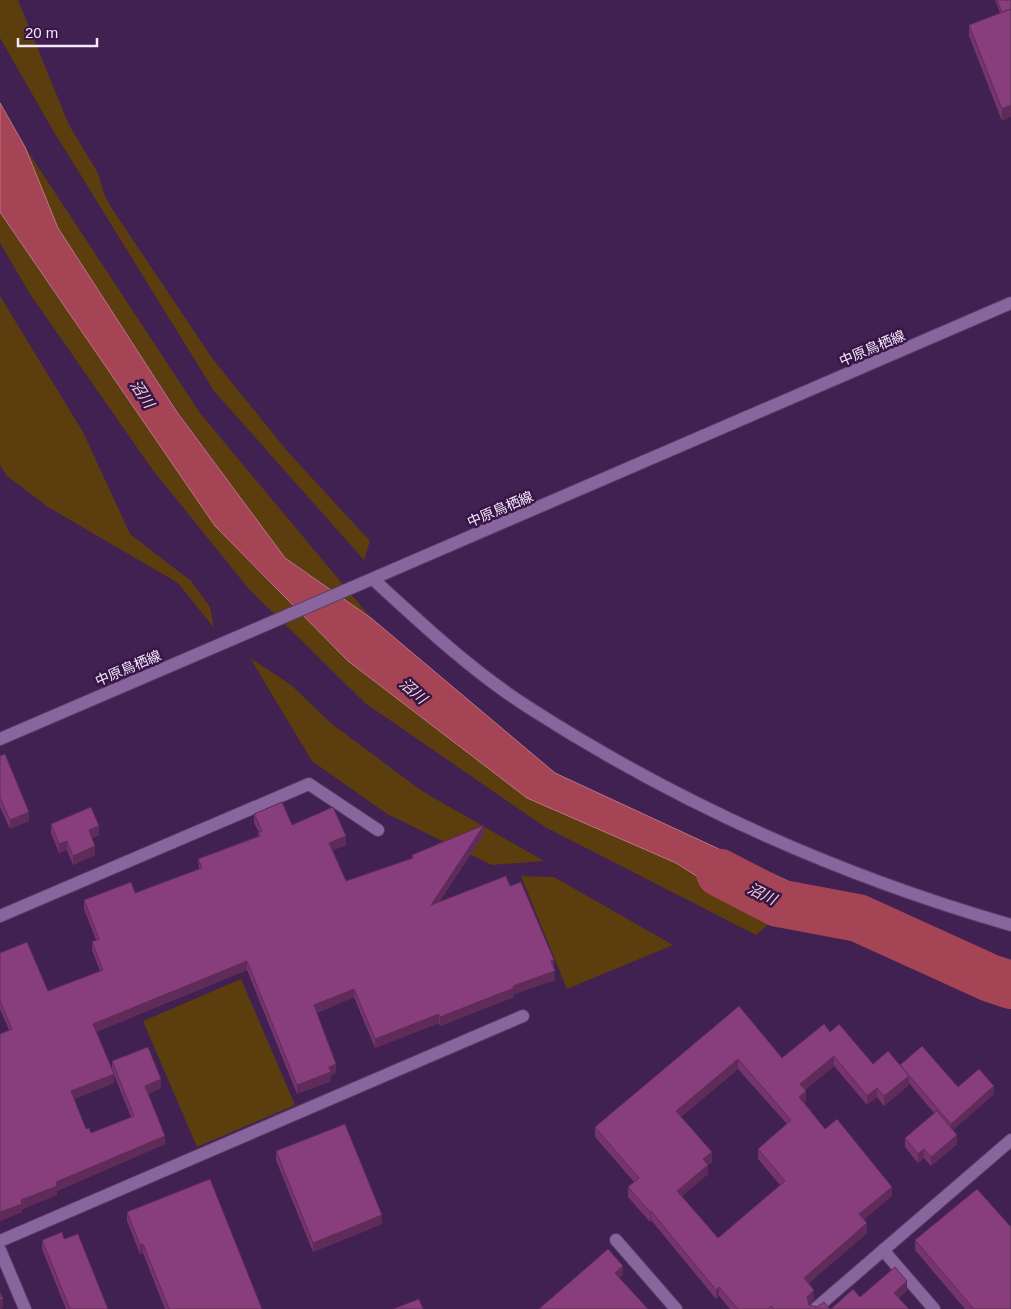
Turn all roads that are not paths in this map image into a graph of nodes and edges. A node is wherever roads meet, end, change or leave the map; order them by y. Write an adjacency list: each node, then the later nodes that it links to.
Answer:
1 (1011, 303): 2 (street, 中原鳥栖線)
2 (374, 580): 3 (street, 中原鳥栖線); 6 (street)
3 (0, 739)
4 (378, 830): 5 (street)
5 (0, 916)
6 (1011, 925)
7 (523, 1016): 10 (street)
8 (1011, 1140): 12 (street)
9 (616, 1240): 14 (street)
10 (0, 1241)
11 (0, 1250): 13 (street)
12 (883, 1250): 15 (street); 16 (street)
13 (25, 1309)
14 (676, 1309)
15 (814, 1309)
16 (934, 1309)

